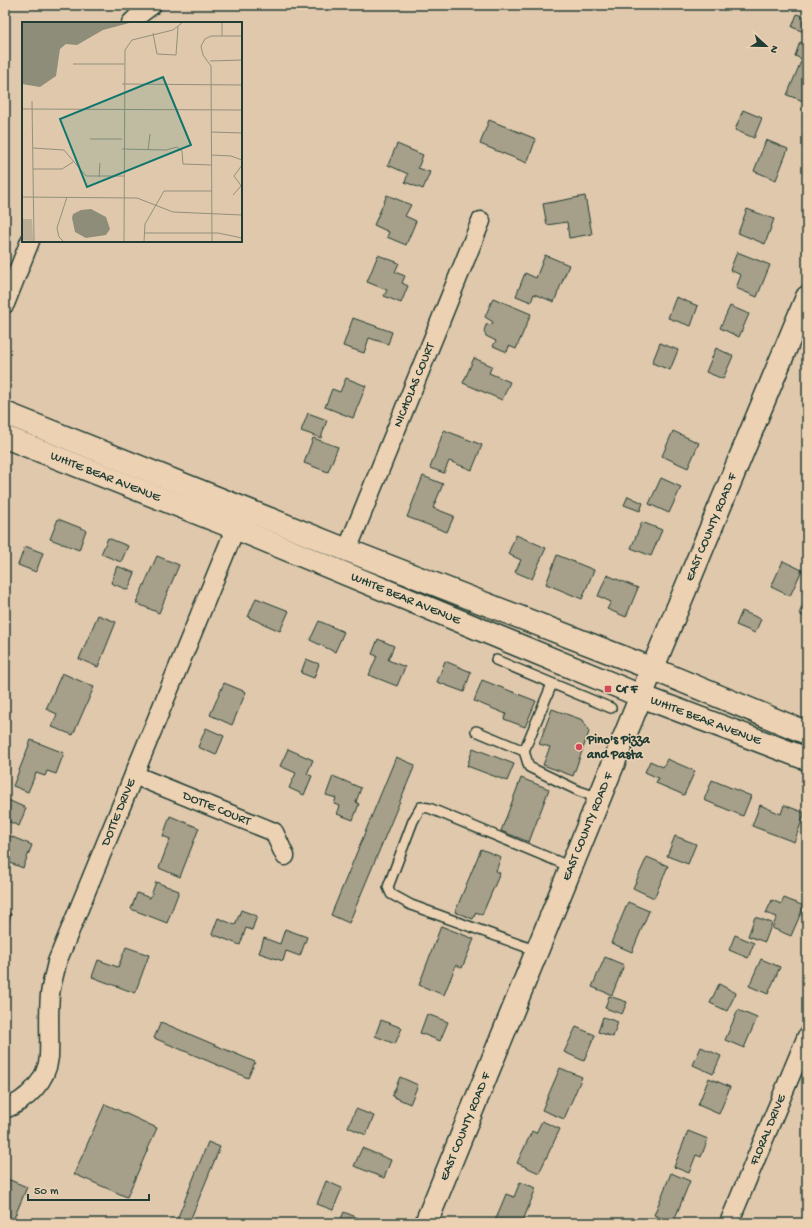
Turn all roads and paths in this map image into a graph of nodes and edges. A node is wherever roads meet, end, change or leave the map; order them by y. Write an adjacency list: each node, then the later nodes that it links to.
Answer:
1 (152, 5): 2 (street)
2 (132, 22)
3 (481, 221): 11 (street, NICHOLAS COURT)
4 (30, 242): 6 (street)
5 (807, 297): 13 (main road, EAST COUNTY ROAD F)
6 (5, 304)
7 (5, 413): 9 (main road, WHITE BEAR AVENUE)
8 (5, 436): 10 (main road, WHITE BEAR AVENUE)
9 (243, 508): 10 (street, DOTTE DRIVE); 11 (main road, WHITE BEAR AVENUE)
10 (235, 528): 15 (main road, WHITE BEAR AVENUE); 21 (street, DOTTE DRIVE)
11 (347, 550): 13 (main road, WHITE BEAR AVENUE)
12 (496, 660): 14 (lane)
13 (653, 668): 15 (main road, EAST COUNTY ROAD F); 18 (main road, WHITE BEAR AVENUE)
14 (552, 684): 16 (lane); 19 (lane)
15 (641, 696): 20 (main road, WHITE BEAR AVENUE); 22 (main road, EAST COUNTY ROAD F)
16 (611, 708)
17 (476, 731): 19 (lane)
18 (807, 733)
19 (524, 751): 22 (lane)
20 (807, 759)
21 (134, 775): 23 (street, DOTTE COURT); 27 (street, DOTTE DRIVE)
22 (600, 798): 24 (main road, EAST COUNTY ROAD F)
23 (285, 856)
24 (571, 867): 25 (main road, EAST COUNTY ROAD F); 25 (lane)
25 (537, 951): 28 (main road, EAST COUNTY ROAD F)
26 (807, 1036): 29 (street, FLORAL DRIVE)
27 (5, 1109)
28 (426, 1223)
29 (729, 1223)

